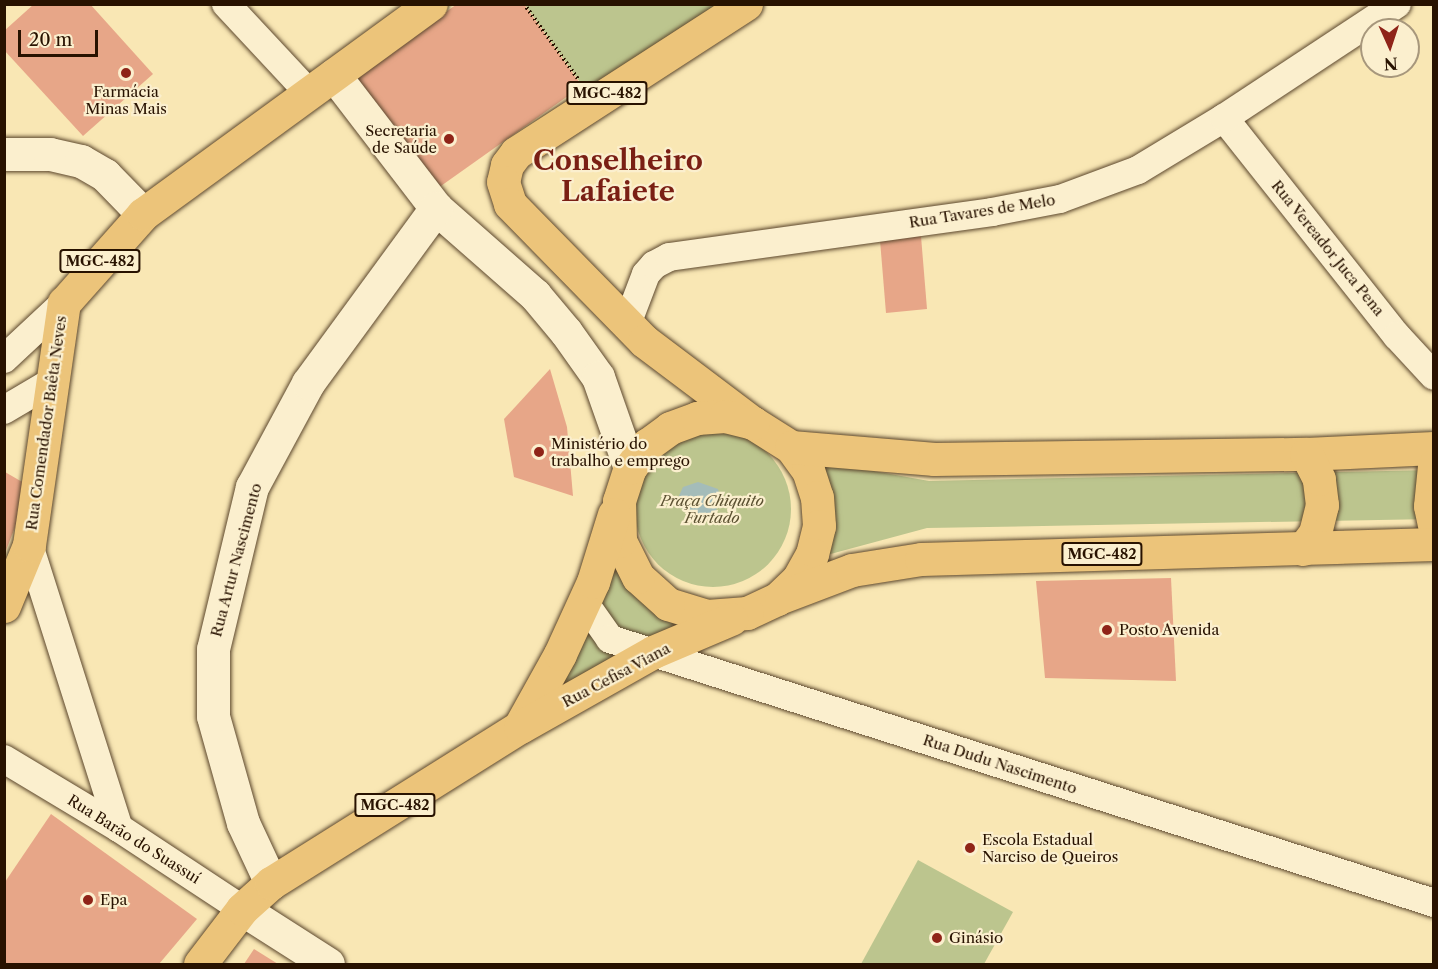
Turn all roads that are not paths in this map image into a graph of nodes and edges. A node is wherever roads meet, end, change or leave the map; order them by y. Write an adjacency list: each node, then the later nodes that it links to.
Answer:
1 (226, 4): 5 (street)
2 (431, 4): 5 (highway, MGC-482)
3 (746, 4): 11 (highway, MGC-482)
4 (1397, 4): 6 (street, Rua Tavares de Melo)
5 (322, 84): 8 (street); 9 (highway, Rua Comendador Baêta Neves / MGC-482)
6 (1224, 118): 11 (street, Rua Tavares de Melo); 13 (street, Rua Vereador Juca Pena)
7 (4, 154): 9 (street)
8 (436, 208): 21 (street); 35 (street, Rua Artur Nascimento)
9 (143, 214): 10 (highway, Rua Comendador Baêta Neves / MGC-482)
10 (63, 303): 12 (street); 14 (highway, Rua Comendador Baêta Neves)
11 (627, 324): 16 (highway, MGC-482)
12 (4, 359)
13 (1434, 376)
14 (53, 381): 15 (street); 25 (highway, Rua Comendador Baêta Neves)
15 (4, 410)
16 (753, 423): 17 (highway, MGC-482); 21 (highway, MGC-482)
17 (791, 447): 19 (highway, MGC-482); 27 (highway, MGC-482)
18 (1434, 448): 19 (highway, MGC-482)
19 (1306, 454): 26 (highway)
20 (1434, 466): 23 (highway)
21 (630, 468): 22 (highway, MGC-482)
22 (619, 501): 28 (highway, Rua Cefisa Viana); 30 (highway, MGC-482)
23 (1434, 525)
24 (1434, 544): 26 (highway, MGC-482)
25 (28, 545): 29 (highway, Rua Comendador Baêta Neves); 34 (street)
26 (1303, 549): 27 (highway, MGC-482)
27 (777, 599): 30 (highway, MGC-482)
28 (584, 602): 31 (street, Rua Dudu Nascimento); 32 (highway, Rua Cefisa Viana)
29 (4, 606)
30 (747, 613): 31 (highway, Rua Cefisa Viana / MGC-482)
31 (653, 652): 32 (highway, Rua Cefisa Viana / MGC-482); 36 (street, Rua Dudu Nascimento)
32 (520, 727): 35 (highway, Rua Cefisa Viana / MGC-482)
33 (4, 759): 34 (street, Rua Barão do Suassuí)
34 (119, 828): 35 (street, Rua Barão do Suassuí)
35 (258, 902): 37 (highway, Rua Cefisa Viana / MGC-482); 38 (street, Rua Barão do Suassuí)
36 (1434, 903)
37 (200, 964)
38 (328, 964)

